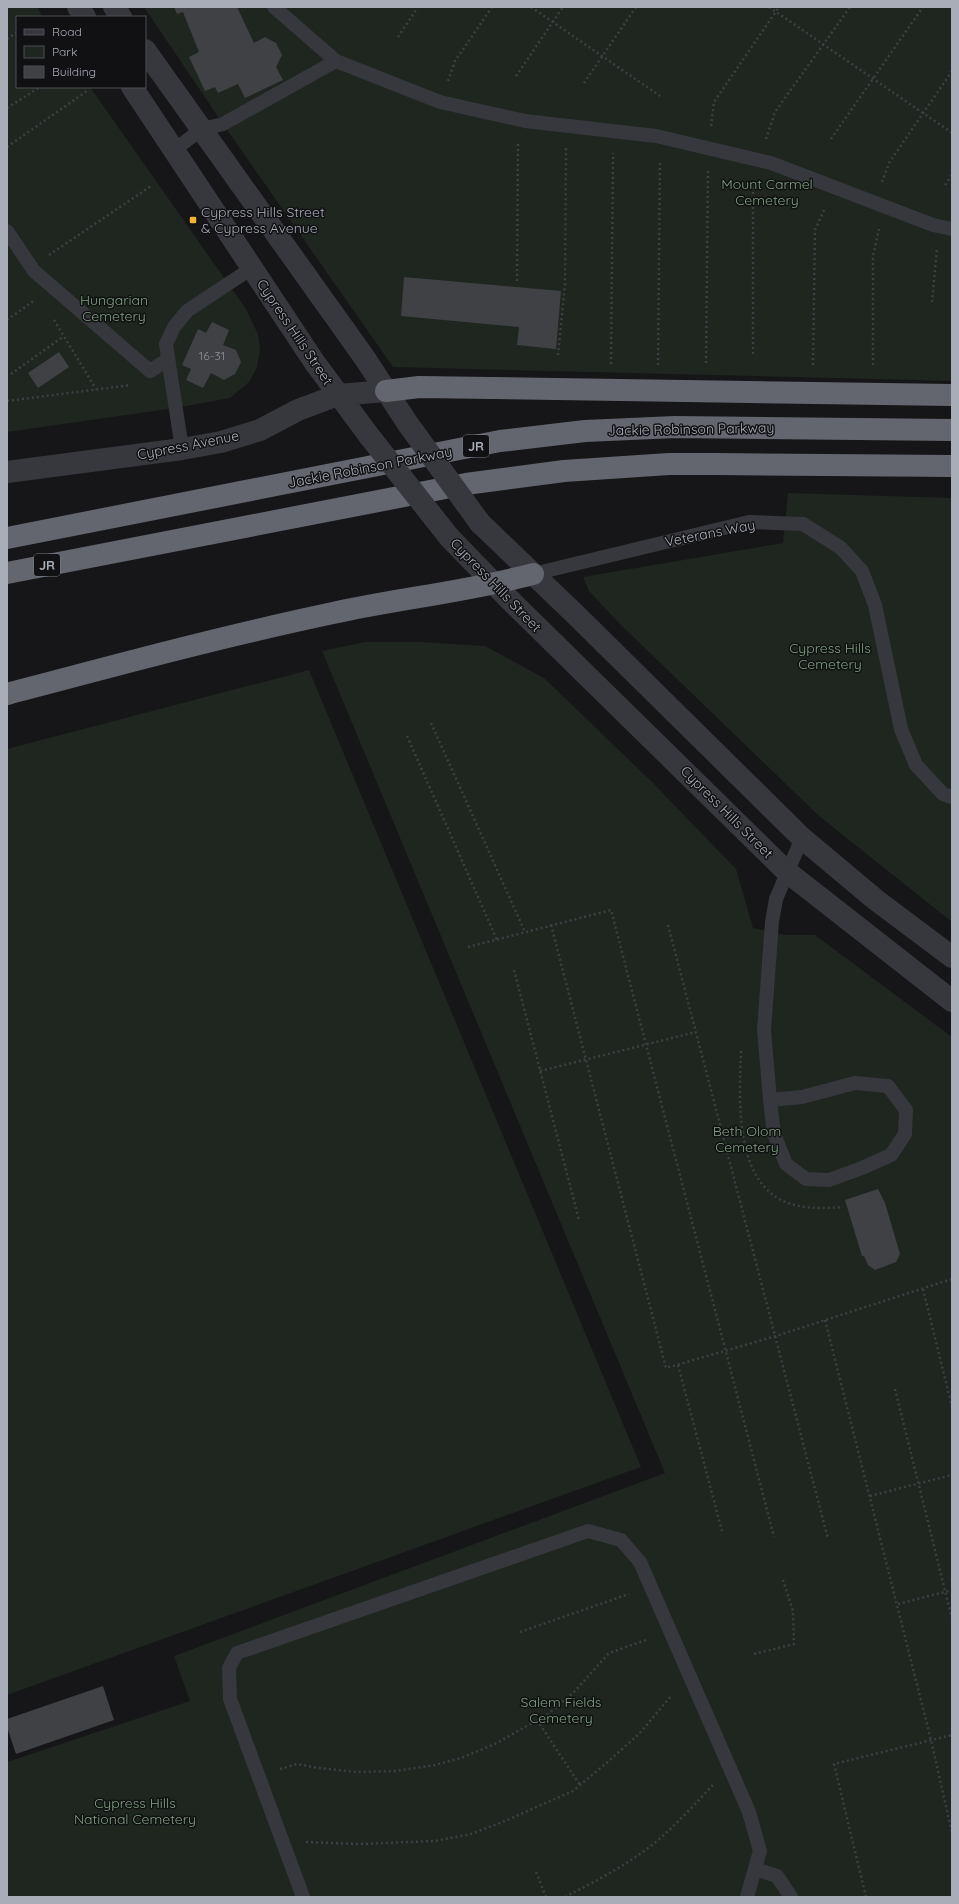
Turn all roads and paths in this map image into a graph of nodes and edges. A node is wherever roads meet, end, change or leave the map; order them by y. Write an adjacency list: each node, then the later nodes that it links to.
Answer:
1 (78, 7): 16 (street)
2 (114, 7): 17 (street)
3 (274, 7): 25 (lane)
4 (413, 7): 14 (path)
5 (418, 7): 14 (path)
6 (492, 7): 34 (path)
7 (531, 7): 18 (path)
8 (563, 7): 18 (path)
9 (636, 7): 24 (path)
10 (769, 7): 15 (path)
11 (779, 7): 15 (path)
12 (850, 7): 22 (path)
13 (923, 7): 28 (path)
14 (415, 11): 20 (path)
15 (776, 12): 22 (path); 45 (path)
16 (84, 16)
17 (120, 16)
18 (553, 22): 24 (path); 27 (path)
19 (16, 33): 21 (path)
20 (398, 36)
21 (7, 39)
22 (823, 44): 28 (path); 47 (path)
23 (146, 51): 39 (street)
24 (602, 56): 29 (path); 33 (path)
25 (336, 61): 34 (lane); 39 (lane)
26 (952, 71): 36 (path)
27 (516, 76)
28 (873, 78): 36 (path); 43 (path)
29 (584, 83)
30 (38, 88): 35 (path)
31 (133, 88): 46 (street, Cypress Hills Street)
32 (87, 91): 44 (path)
33 (660, 96)
34 (440, 102): 37 (lane)
35 (7, 108)
36 (923, 113): 41 (path); 52 (path)
37 (518, 120): 38 (lane); 57 (path)
38 (566, 126): 40 (lane); 62 (path)
39 (202, 129): 46 (lane); 73 (street)
40 (613, 132): 42 (lane); 66 (path)
41 (952, 132)
42 (661, 137): 45 (lane); 69 (path)
43 (831, 139)
44 (7, 147)
45 (708, 149): 47 (lane); 65 (path)
46 (174, 150): 56 (street, Cypress Hills Street)
47 (756, 160): 51 (lane); 63 (path)
48 (952, 175): 49 (path)
49 (945, 185)
50 (151, 186): 55 (path)
51 (833, 187): 52 (lane); 67 (path)
52 (880, 205): 53 (lane); 68 (path)
53 (946, 227): 58 (path)
54 (7, 231): 55 (lane)
55 (31, 268): 60 (path); 64 (lane)
56 (252, 268): 64 (lane); 74 (street, Cypress Hills Street)
57 (517, 281)
58 (932, 302)
59 (52, 316): 61 (path)
60 (7, 320)
61 (64, 336): 70 (path); 72 (path)
62 (558, 355)
63 (753, 357)
64 (167, 360): 71 (lane)
65 (706, 363)
66 (611, 364)
67 (813, 365)
68 (873, 365)
69 (658, 366)
70 (11, 374)
71 (171, 380): 72 (path); 78 (lane)
72 (96, 389): 76 (path)
73 (386, 391): 74 (street, Cypress Avenue); 75 (highway); 83 (street, bridge)
74 (338, 395): 78 (street, Cypress Avenue); 84 (street, Cypress Hills Street, bridge)
75 (952, 395)
76 (7, 401)
77 (952, 430): 81 (highway, Jackie Robinson Parkway / JR)
78 (182, 449): 80 (street, Cypress Avenue)
79 (952, 466): 82 (highway, JR)
80 (7, 472)
81 (7, 538)
82 (7, 573)
83 (532, 574): 84 (highway); 88 (lane, Veterans Way); 89 (street)
84 (494, 584): 85 (highway); 90 (street, Cypress Hills Street)
85 (7, 694)
86 (431, 723): 93 (path)
87 (408, 736): 94 (path)
88 (952, 797)
89 (802, 838): 90 (lane); 96 (street)
90 (786, 871): 98 (street, Cypress Hills Street); 103 (lane)
91 (551, 925): 93 (path); 100 (path); 101 (path)
92 (668, 925): 99 (path)
93 (525, 932): 94 (path)
94 (497, 940): 95 (path)
95 (468, 947)
96 (952, 957)
97 (514, 970): 102 (path)
98 (952, 1001)
99 (696, 1032): 100 (path); 108 (path)
100 (646, 1044): 101 (path); 109 (path)
101 (586, 1060): 102 (path); 110 (path)
102 (540, 1071): 104 (path)
103 (770, 1100): 103 (lane)
104 (579, 1220)
105 (952, 1279): 106 (path)
106 (923, 1289): 107 (path); 112 (path)
107 (825, 1320): 108 (path); 115 (path)
108 (776, 1336): 109 (path); 118 (path)
109 (726, 1351): 110 (path); 117 (path)
110 (678, 1365): 116 (path)
111 (895, 1389): 114 (path)
112 (952, 1407)
113 (952, 1475): 114 (path)
114 (918, 1484): 115 (path); 122 (path)
115 (870, 1496): 131 (path)
116 (722, 1530)
117 (774, 1537)
118 (828, 1539)
119 (782, 1577): 127 (path)
120 (651, 1586): 125 (path); 126 (lane); 136 (lane)
121 (952, 1590): 122 (path)
122 (945, 1592): 123 (path); 124 (path)
123 (898, 1604)
124 (952, 1619)
125 (520, 1632)
126 (670, 1632): 128 (lane); 129 (path)
127 (754, 1654)
128 (689, 1673): 133 (lane); 134 (path)
129 (537, 1720): 132 (path); 134 (path)
130 (952, 1735): 131 (path)
131 (931, 1740): 135 (path); 144 (path)
132 (281, 1768)
133 (730, 1768): 137 (lane); 141 (path)
134 (580, 1785): 136 (path)
135 (952, 1833)
136 (282, 1841): 139 (lane)
137 (755, 1869): 142 (lane); 143 (lane)
138 (536, 1872): 140 (path)
139 (303, 1897)
140 (546, 1897)
141 (565, 1897)
142 (747, 1897)
143 (791, 1897)
144 (866, 1897)

